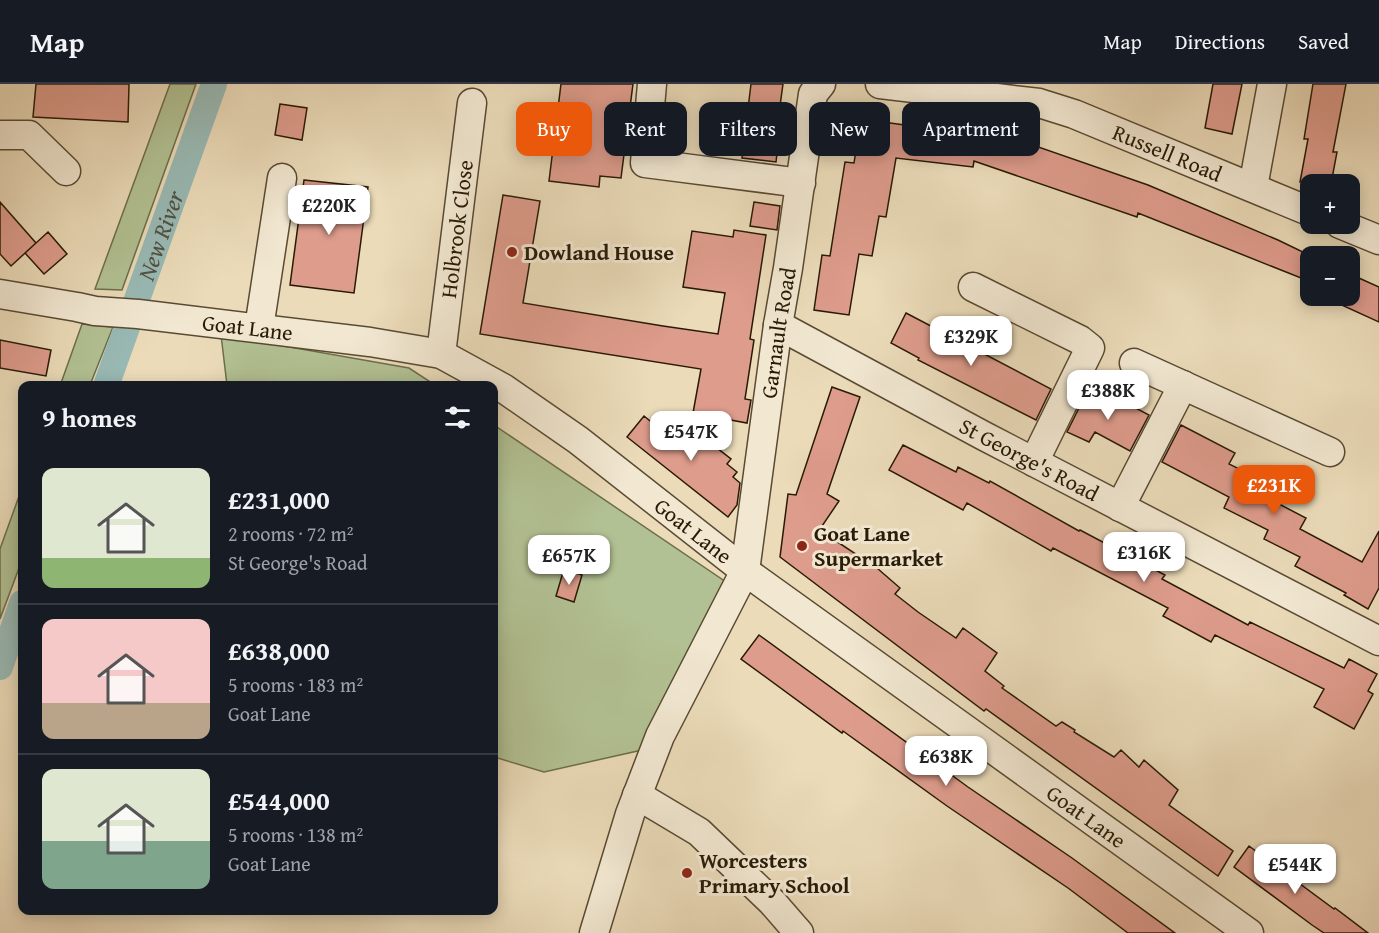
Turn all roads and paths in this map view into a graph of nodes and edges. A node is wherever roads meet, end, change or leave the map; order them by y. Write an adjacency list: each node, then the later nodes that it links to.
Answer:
1 (652, 84): 10 (street)
2 (880, 84): 5 (street, Russell Road)
3 (1272, 84): 11 (street)
4 (817, 89): 10 (street, Garnault Road)
5 (1001, 91): 11 (street, Russell Road)
6 (472, 103): 19 (street, Holbrook Close)
7 (0, 135): 8 (street)
8 (66, 171)
9 (282, 178): 18 (street)
10 (801, 183): 17 (street, Garnault Road)
11 (1252, 187): 12 (street, Russell Road)
12 (1300, 207)
13 (1360, 232): 14 (street)
14 (1379, 240)
15 (973, 287): 25 (street)
16 (0, 294): 18 (street, Goat Lane)
17 (778, 325): 25 (street, St George's Road); 27 (street, Garnault Road)
18 (259, 328): 19 (street, Goat Lane)
19 (441, 354): 21 (street, Goat Lane)
20 (1134, 363): 23 (street)
21 (490, 381)
22 (498, 385): 27 (street, Goat Lane)
23 (1183, 385): 24 (street); 26 (street)
24 (1330, 452)
25 (1034, 462): 26 (street, St George's Road)
26 (1120, 507): 28 (street, St George's Road)
27 (745, 571): 29 (street, Garnault Road); 32 (street, Goat Lane)
28 (1379, 641)
29 (637, 795): 30 (street, Garnault Road); 31 (street)
30 (594, 933)
31 (799, 933)
32 (1249, 933)

